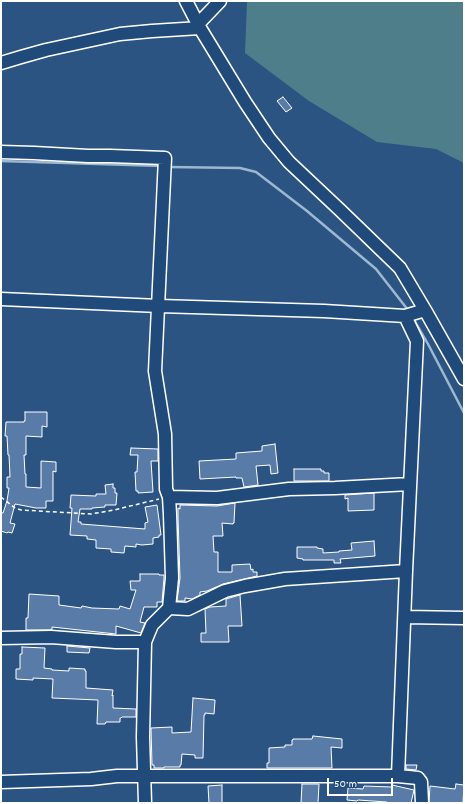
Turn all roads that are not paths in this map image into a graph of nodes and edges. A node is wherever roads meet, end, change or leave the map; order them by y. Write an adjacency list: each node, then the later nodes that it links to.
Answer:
1 (220, 1): 3 (street)
2 (187, 3): 3 (street)
3 (199, 26): 4 (street); 8 (street)
4 (1, 63)
5 (1, 152): 7 (street)
6 (1, 298): 7 (street)
7 (159, 306): 9 (street); 12 (street)
8 (425, 310): 9 (street); 10 (street)
9 (405, 316): 11 (street)
10 (464, 379)
11 (410, 484): 12 (street); 13 (street)
12 (169, 497): 14 (street)
13 (406, 571): 14 (street); 15 (street)
14 (169, 608): 18 (street)
15 (405, 617): 16 (street); 20 (street)
16 (464, 618)
17 (1, 638): 18 (street)
18 (145, 642): 19 (street)
19 (145, 776): 20 (street); 21 (street); 22 (street)
20 (398, 776): 23 (street)
21 (1, 782)
22 (145, 803)
23 (422, 803)

